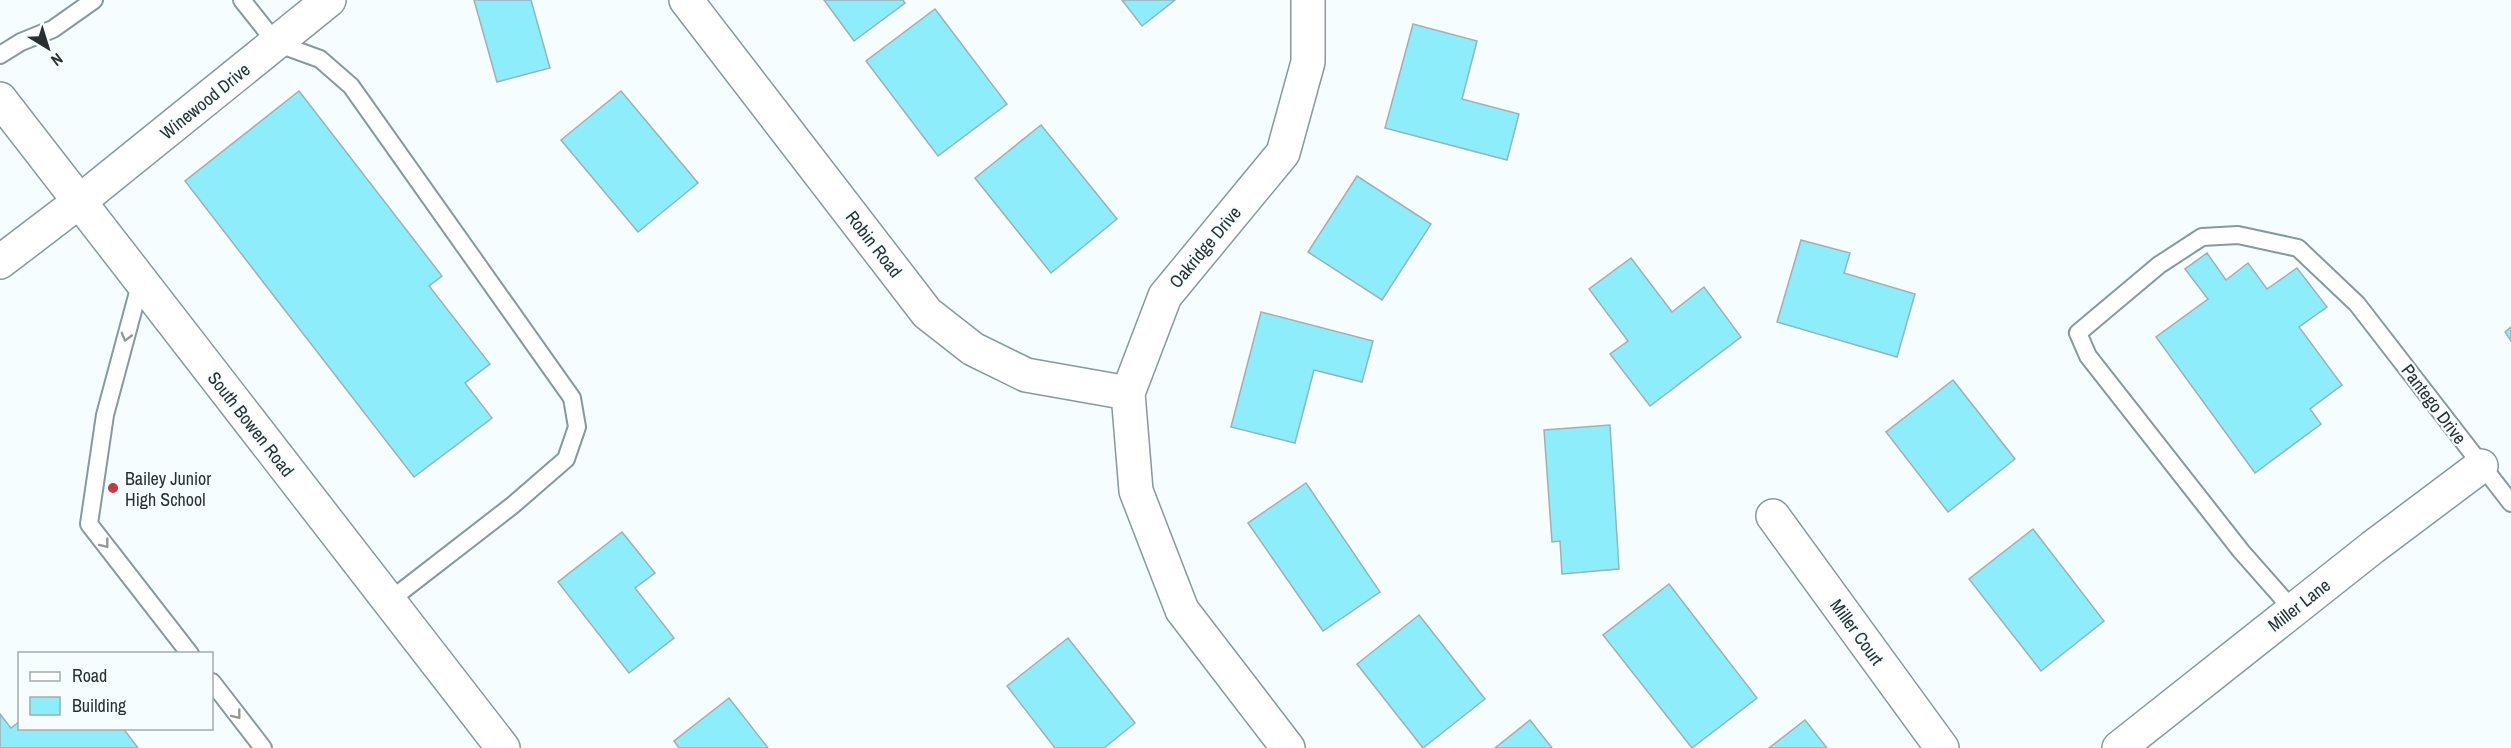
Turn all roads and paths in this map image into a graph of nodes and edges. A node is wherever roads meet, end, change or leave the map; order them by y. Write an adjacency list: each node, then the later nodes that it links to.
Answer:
1 (94, 0): 7 (lane)
2 (242, 0): 6 (lane)
3 (329, 0): 6 (street, Winewood Drive)
4 (686, 0): 12 (street, Robin Road)
5 (1308, 0): 12 (street, Oakridge Drive)
6 (276, 43): 9 (street, Winewood Drive); 16 (lane)
7 (0, 55)
8 (0, 99): 9 (street, South Bowen Road)
9 (80, 201): 10 (street, Winewood Drive); 11 (street, South Bowen Road)
10 (0, 262)
11 (141, 281): 16 (street, South Bowen Road); 18 (lane, one-way to 18)
12 (1128, 393): 22 (street, Oakridge Drive)
13 (2481, 466): 14 (lane, Pantego Drive); 17 (street, Miller Lane); 17 (lane, Pantego Drive)
14 (2511, 503)
15 (1773, 516): 23 (street, Miller Court)
16 (389, 601): 21 (street, South Bowen Road)
17 (2293, 610): 24 (street, Miller Lane)
18 (188, 652)
19 (213, 683): 20 (lane, one-way to 20)
20 (263, 748)
21 (503, 748)
22 (1288, 748)
23 (1942, 748)
24 (2119, 748)

